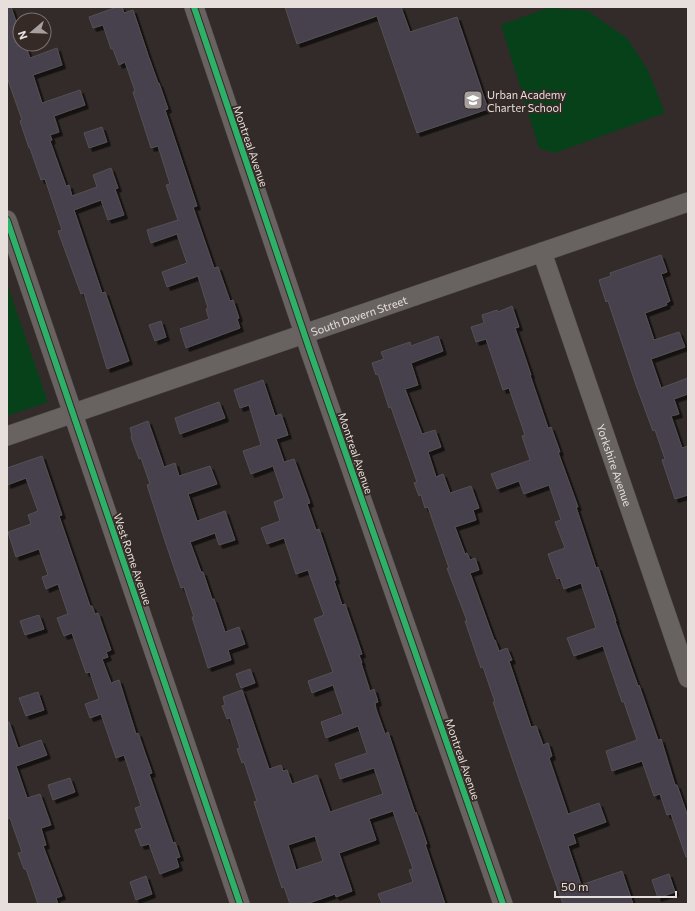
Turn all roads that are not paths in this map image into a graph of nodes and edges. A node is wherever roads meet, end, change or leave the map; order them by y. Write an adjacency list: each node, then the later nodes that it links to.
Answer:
1 (194, 7): 5 (street, Montreal Avenue)
2 (688, 202): 4 (street, South Davern Street)
3 (7, 220): 6 (street, West Rome Avenue)
4 (542, 252): 5 (street, South Davern Street); 8 (street, Yorkshire Avenue)
5 (305, 334): 6 (street, South Davern Street); 10 (street, Montreal Avenue)
6 (73, 414): 7 (street, South Davern Street); 9 (street, West Rome Avenue)
7 (7, 436)
8 (688, 678)
9 (240, 904)
10 (502, 904)

